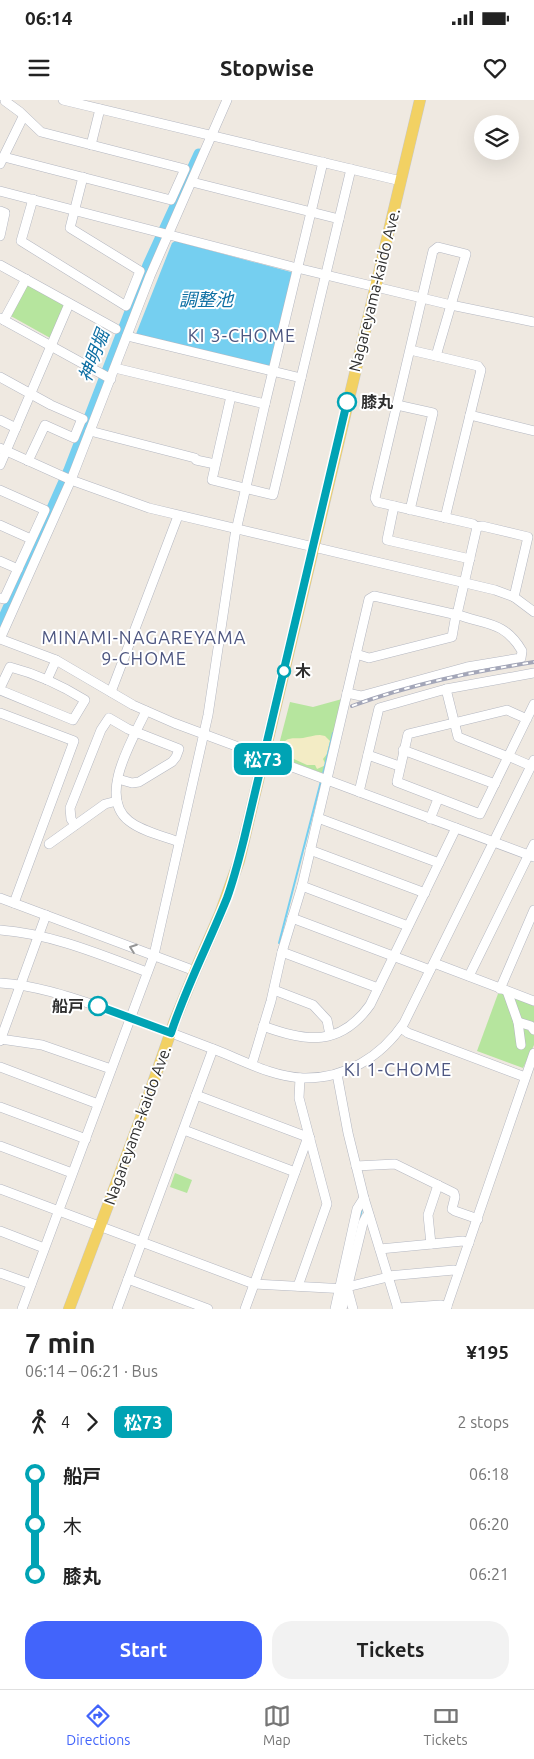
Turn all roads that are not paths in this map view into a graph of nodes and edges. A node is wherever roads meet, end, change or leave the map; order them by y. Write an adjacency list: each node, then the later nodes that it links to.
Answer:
1 (63, 100): 5 (street)
2 (227, 100): 7 (street)
3 (420, 100): 13 (main road, Nagareyama-kaido Ave.)
4 (3, 101): 6 (street)
5 (100, 109): 7 (street); 8 (street)
6 (23, 117): 8 (street); 9 (street)
7 (209, 134): 10 (street); 14 (street)
8 (91, 145): 12 (street)
9 (2, 161): 12 (street)
10 (323, 162): 11 (street); 19 (street)
11 (351, 169): 13 (street); 20 (street)
12 (83, 177): 18 (street)
13 (401, 181): 27 (main road, Nagareyama-kaido Ave.)
14 (192, 182): 19 (street); 21 (street)
15 (0, 191): 16 (street)
16 (33, 200): 18 (street); 18 (street)
17 (0, 210): 22 (street)
18 (74, 210): 21 (street)
19 (311, 212): 20 (street); 24 (street)
20 (339, 220): 25 (street)
21 (164, 234): 24 (street); 34 (street)
22 (0, 236)
23 (0, 265): 26 (street)
24 (298, 268): 25 (street); 39 (street)
25 (326, 275): 27 (street); 42 (street)
26 (26, 279): 29 (street); 31 (street)
27 (375, 287): 28 (street); 68 (main road, Nagareyama-kaido Ave.)
28 (423, 298): 30 (street); 30 (street); 36 (street)
29 (70, 304): 33 (street); 35 (street)
30 (451, 305): 32 (street); 37 (street)
31 (2, 319): 35 (street)
32 (534, 322)
33 (116, 329)
34 (127, 336): 38 (street); 39 (street)
35 (51, 347): 41 (street); 43 (street)
36 (410, 350): 37 (street); 46 (street)
37 (436, 356): 47 (street)
38 (115, 368): 41 (street); 44 (street)
39 (273, 371): 42 (street); 45 (street)
40 (0, 377): 43 (street)
41 (107, 377): 50 (street)
42 (301, 378): 57 (street)
43 (31, 394): 49 (street); 53 (street)
44 (231, 396): 45 (street); 54 (street)
45 (265, 404): 57 (street)
46 (397, 405): 59 (street); 60 (street)
47 (470, 415): 51 (street); 62 (street)
48 (0, 420): 49 (street)
49 (16, 428): 52 (street)
50 (90, 431): 54 (street); 56 (street)
51 (534, 431)
52 (3, 449): 53 (street); 55 (street)
53 (28, 461): 56 (street)
54 (215, 464): 57 (street)
55 (0, 466)
56 (67, 479): 61 (street); 77 (street)
57 (245, 488): 65 (street)
58 (0, 490): 67 (street)
59 (394, 506): 60 (street); 69 (street)
60 (410, 510): 62 (street)
61 (178, 516): 65 (street); 84 (street)
62 (445, 518): 64 (street)
63 (0, 525): 67 (street)
64 (477, 527): 66 (street); 69 (street)
65 (236, 530): 68 (street); 92 (street)
66 (531, 537): 74 (street)
67 (31, 539): 71 (street)
68 (313, 547): 72 (street); 95 (main road, Nagareyama-kaido Ave.)
69 (470, 559): 72 (street)
70 (0, 561): 71 (street)
71 (18, 569): 73 (street)
72 (465, 583): 74 (street); 76 (street)
73 (0, 598)
74 (514, 598): 75 (street)
75 (534, 612)
76 (456, 614): 78 (street); 78 (street); 85 (street)
77 (0, 639): 79 (street)
78 (356, 654): 85 (street)
79 (56, 660): 81 (street); 84 (street)
80 (534, 673): 83 (street)
81 (47, 680): 82 (street); 82 (street)
82 (0, 689)
83 (446, 689): 90 (street); 94 (street)
84 (111, 692): 87 (street)
85 (348, 693): 100 (street)
86 (534, 704): 89 (street)
87 (146, 711): 91 (street); 92 (street)
88 (0, 713): 119 (street)
89 (527, 719): 90 (street); 96 (street)
90 (455, 722): 93 (street); 96 (street)
91 (136, 732): 99 (street); 99 (street); 107 (street)
92 (203, 734): 95 (street); 109 (street)
93 (404, 750): 98 (street); 101 (street)
94 (368, 755): 98 (street); 102 (street)
95 (263, 756): 100 (street); 130 (main road, Nagareyama-kaido Ave.)
96 (508, 756): 97 (street); 101 (street)
97 (533, 763): 110 (street)
98 (399, 766): 103 (street)
99 (118, 779): 104 (street)
100 (327, 780): 102 (street); 105 (street)
101 (495, 784): 103 (street)
102 (359, 792): 106 (street)
103 (438, 799): 106 (street)
104 (117, 801): 107 (street); 109 (street)
105 (318, 818): 113 (street); 115 (street)
106 (430, 818): 108 (street)
107 (75, 825): 111 (street)
108 (456, 828): 110 (street); 115 (street)
109 (180, 842): 127 (street)
110 (493, 842): 114 (street); 129 (street)
111 (49, 844)
112 (534, 844): 114 (street)
113 (310, 850): 116 (street); 117 (street)
114 (531, 856): 132 (street)
115 (439, 863): 117 (street)
116 (302, 886): 122 (street); 123 (street)
117 (424, 893): 123 (street)
118 (0, 898): 119 (street)
119 (14, 903): 121 (street)
120 (534, 910): 137 (street)
121 (46, 915): 125 (street); 127 (street, one-way to 121)
122 (292, 918): 126 (street); 128 (street)
123 (408, 926): 128 (street)
124 (0, 930): 125 (street)
125 (40, 936): 131 (street); 134 (street)
126 (282, 952): 135 (street); 136 (street)
127 (154, 955): 130 (street); 131 (street)
128 (393, 956): 129 (street); 135 (street)
129 (432, 966): 132 (street); 142 (street)
130 (195, 971): 144 (main road, Nagareyama-kaido Ave.)
131 (147, 972): 139 (street)
132 (468, 976): 137 (street)
133 (0, 984): 134 (street)
134 (21, 986): 139 (street); 146 (street)
135 (378, 988): 145 (street)
136 (274, 990): 141 (street); 145 (street)
137 (504, 990): 138 (street); 140 (street)
138 (534, 999)
139 (131, 1018): 144 (street); 152 (street)
140 (518, 1022): 143 (street); 147 (street)
141 (263, 1026): 145 (street); 150 (street)
142 (401, 1028): 153 (street); 154 (street)
143 (534, 1030)
144 (171, 1033): 148 (street); 172 (main road, Nagareyama-kaido Ave.)
145 (330, 1035)
146 (0, 1040): 152 (street)
147 (521, 1045)
148 (213, 1049): 150 (street); 156 (street)
149 (534, 1053): 154 (street)
150 (252, 1064): 155 (street)
151 (0, 1067): 157 (street)
152 (111, 1069): 157 (street)
153 (337, 1074): 155 (street); 163 (street)
154 (525, 1076): 171 (street)
155 (300, 1078): 160 (street)
156 (196, 1095): 159 (street); 160 (street)
157 (98, 1104): 161 (street)
158 (0, 1107): 161 (street)
159 (184, 1130): 164 (street); 174 (street)
160 (309, 1137): 164 (street); 185 (street)
161 (86, 1139): 165 (street)
162 (0, 1146): 165 (street)
163 (356, 1166): 166 (street); 168 (street)
164 (295, 1172): 184 (street)
165 (72, 1173): 169 (street)
166 (438, 1185): 171 (street); 176 (street)
167 (0, 1189): 169 (street)
168 (364, 1198): 170 (street); 186 (street)
169 (58, 1211): 172 (street); 177 (street)
170 (369, 1216): 178 (street); 186 (street)
171 (478, 1219): 175 (street)
172 (100, 1226): 174 (street); 189 (main road, Nagareyama-kaido Ave.)
173 (0, 1231): 177 (street)
174 (142, 1242): 182 (street); 184 (street)
175 (470, 1243): 176 (street); 179 (street)
176 (431, 1244): 178 (street)
177 (44, 1248): 183 (street)
178 (380, 1249): 181 (street)
179 (458, 1272): 181 (street); 187 (street)
180 (0, 1273): 183 (street)
181 (388, 1277): 186 (street); 196 (street)
182 (128, 1279): 190 (street); 191 (street)
183 (31, 1284): 188 (street)
184 (254, 1284): 185 (street); 192 (street)
185 (298, 1286): 186 (street)
186 (345, 1288): 193 (street); 194 (street); 195 (street)
187 (446, 1308): 196 (street)
188 (22, 1309)
189 (69, 1309)
190 (117, 1309)
191 (208, 1309)
192 (245, 1309)
193 (335, 1309)
194 (342, 1309)
195 (353, 1309)
196 (398, 1309)

